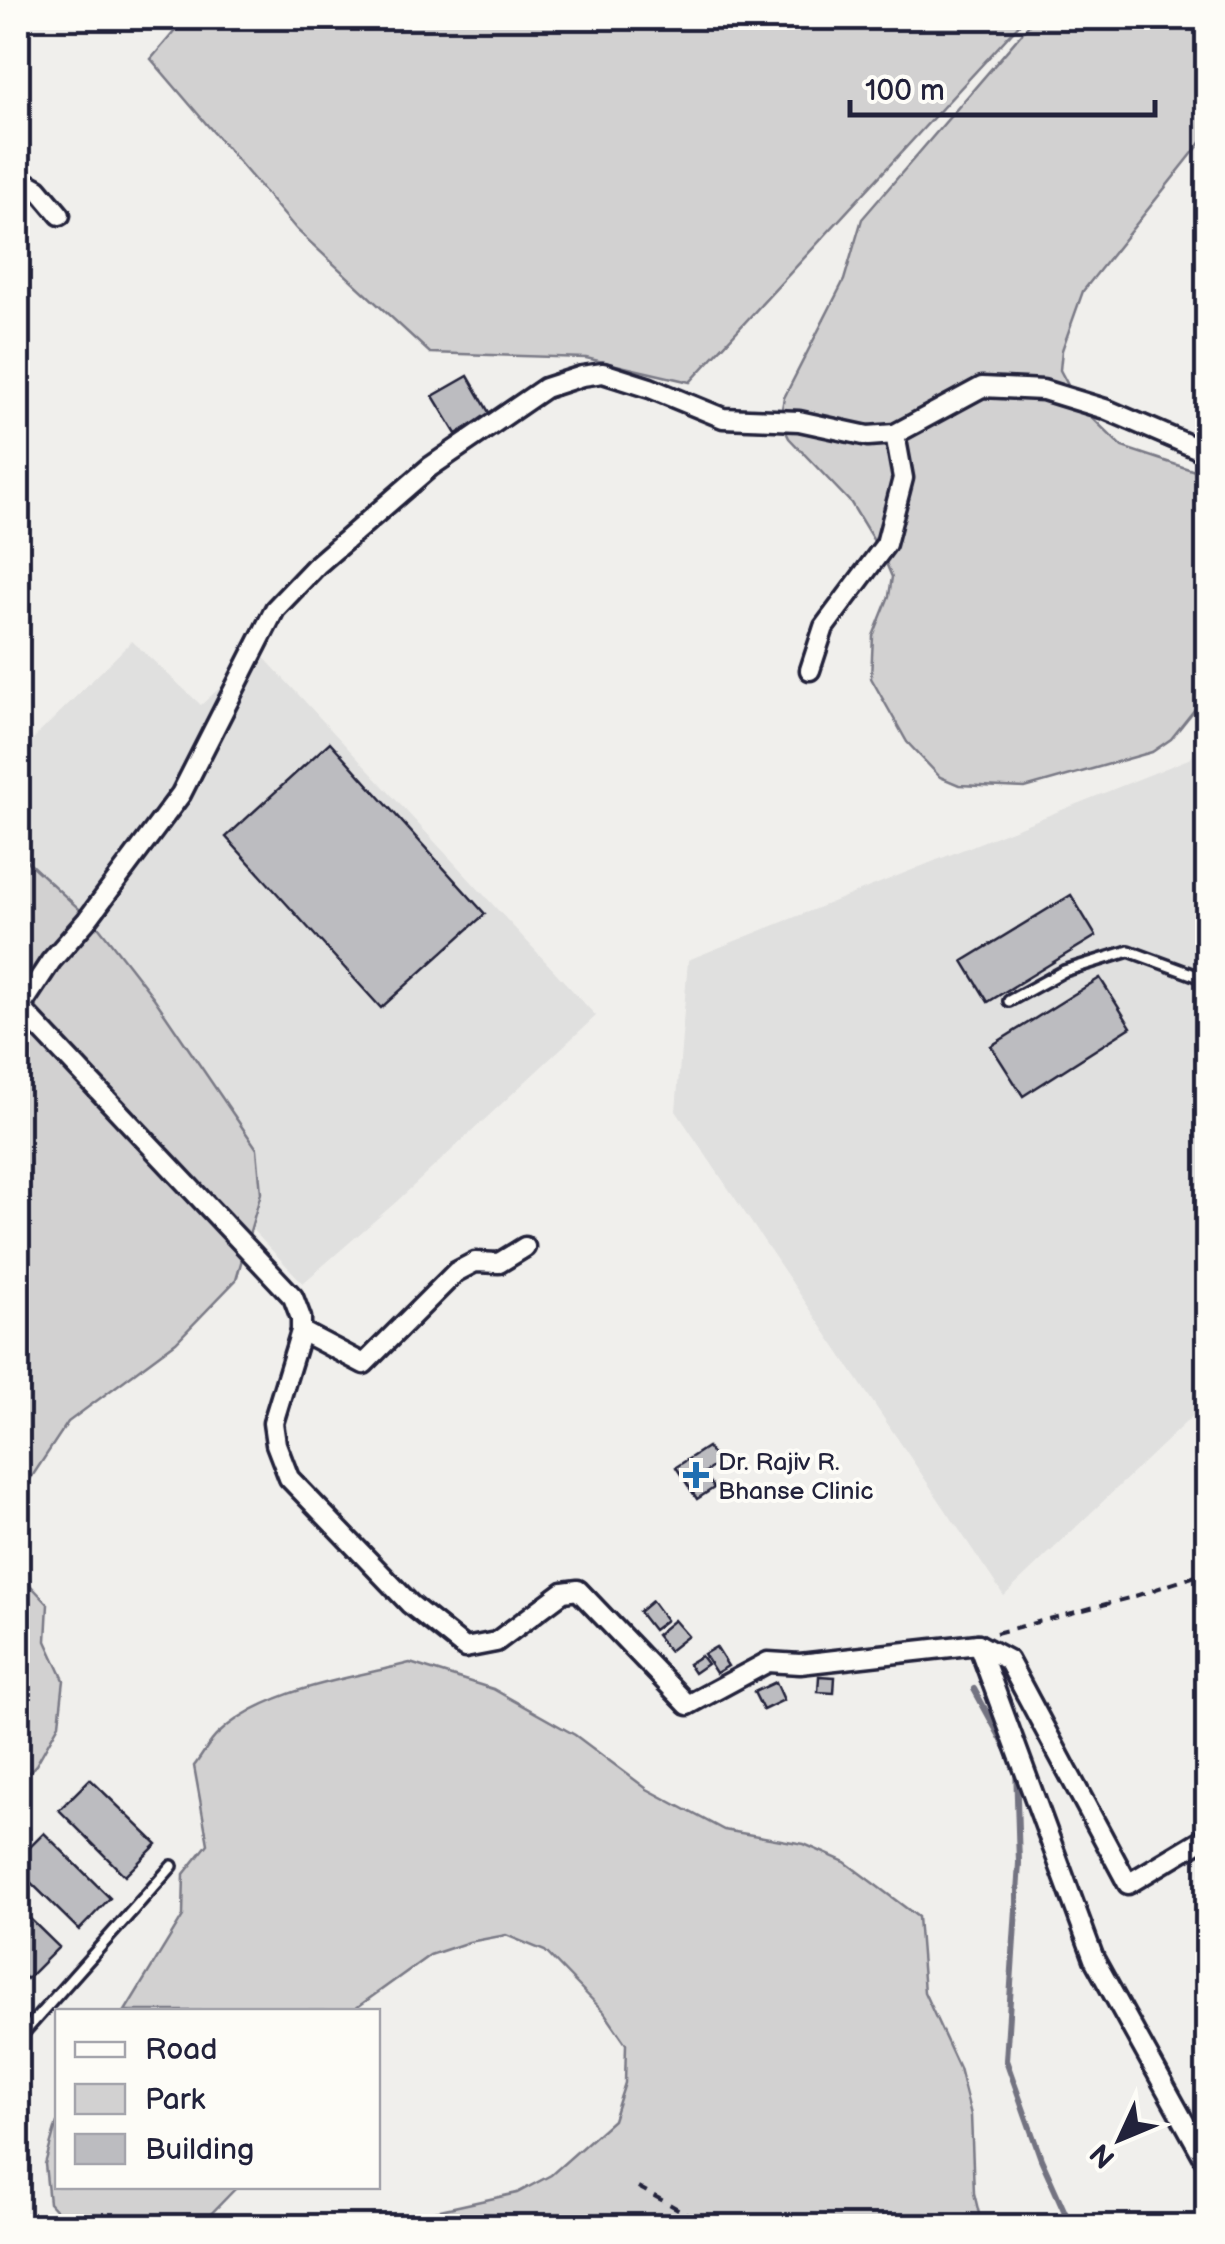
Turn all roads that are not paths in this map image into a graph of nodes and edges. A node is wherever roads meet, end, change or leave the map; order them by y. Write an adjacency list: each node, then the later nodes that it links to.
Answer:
1 (18, 178): 2 (street)
2 (60, 215)
3 (895, 434): 4 (street); 5 (street); 8 (street)
4 (1208, 452)
5 (810, 670)
6 (1208, 980): 7 (lane)
7 (1009, 1000)
8 (19, 1009): 10 (street)
9 (525, 1247): 10 (street)
10 (301, 1330): 11 (street)
11 (978, 1644): 12 (street); 15 (street)
12 (1208, 1836)
13 (172, 1866): 14 (lane)
14 (18, 2039)
15 (1208, 2165)

